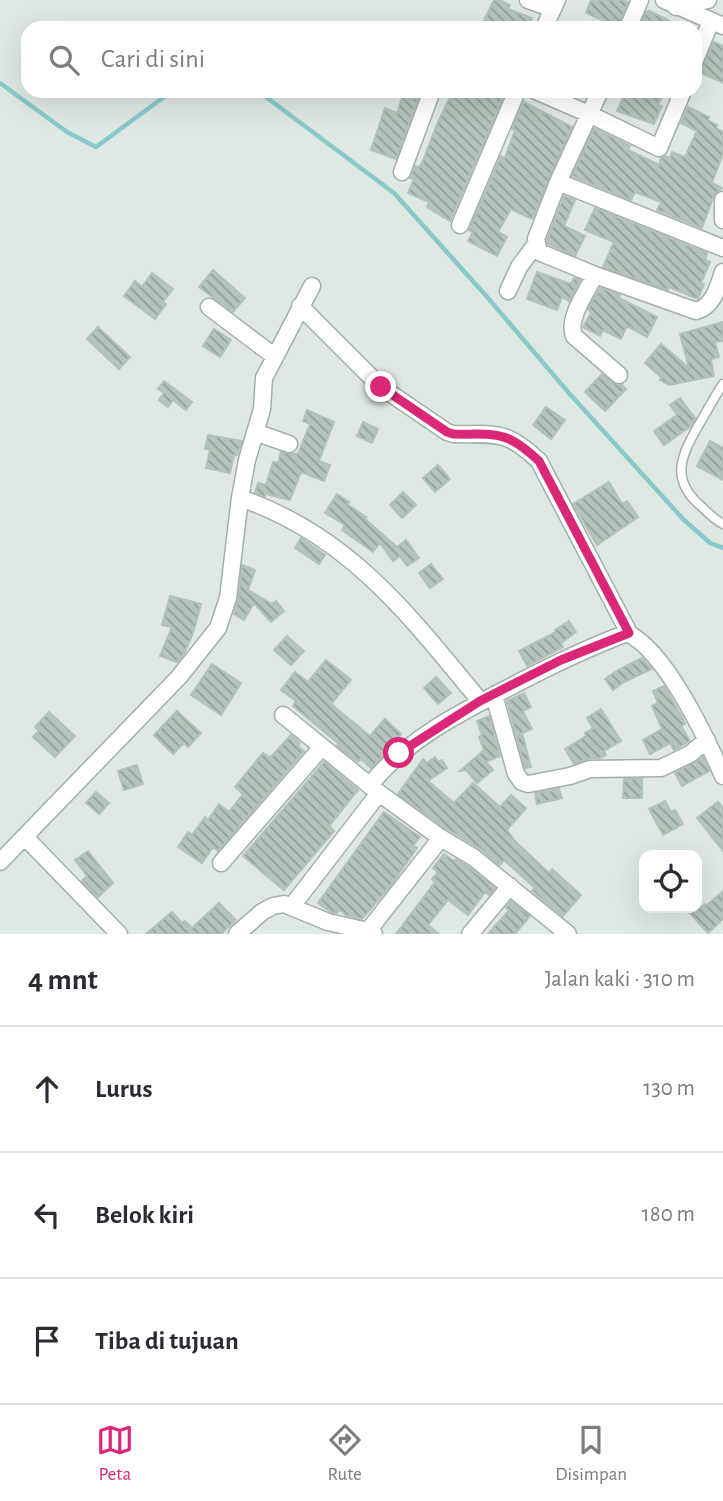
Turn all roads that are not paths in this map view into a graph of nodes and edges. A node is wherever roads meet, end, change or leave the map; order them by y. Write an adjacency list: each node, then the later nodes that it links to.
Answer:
1 (528, 0): 5 (street)
2 (640, 0): 7 (street)
3 (708, 0): 4 (street)
4 (670, 3): 8 (street)
5 (555, 5): 6 (street)
6 (547, 21)
7 (631, 21)
8 (717, 23): 9 (street)
9 (702, 48)
10 (429, 98): 16 (street)
11 (514, 98): 20 (street)
12 (552, 98): 15 (street)
13 (597, 98): 15 (street)
14 (680, 98): 15 (street)
15 (589, 114): 17 (street)
16 (401, 172)
17 (558, 182): 21 (street); 22 (street)
18 (723, 200): 19 (street)
19 (723, 220)
20 (460, 225)
21 (536, 244): 24 (street); 26 (street)
22 (723, 248)
23 (723, 272): 24 (street)
24 (595, 275): 30 (street)
25 (312, 286): 27 (street)
26 (508, 291)
27 (300, 306): 29 (street); 36 (street)
28 (209, 307): 29 (street)
29 (274, 356): 32 (street)
30 (619, 375)
31 (723, 384): 35 (lane)
32 (255, 432): 33 (street); 34 (street)
33 (289, 444)
34 (240, 498): 37 (street); 43 (street)
35 (723, 524)
36 (629, 633): 37 (street); 39 (street)
37 (487, 698): 39 (street); 42 (street)
38 (283, 715): 40 (street)
39 (708, 740): 41 (street)
40 (322, 747): 42 (street); 46 (street)
41 (723, 776)
42 (375, 789): 44 (street); 48 (street)
43 (25, 836): 45 (street); 50 (street)
44 (441, 838): 47 (street); 49 (street)
45 (0, 862)
46 (221, 863)
47 (510, 886): 52 (street); 53 (street)
48 (292, 906): 49 (street); 51 (street)
49 (371, 932)
50 (119, 934)
51 (237, 934)
52 (470, 934)
53 (568, 934)

